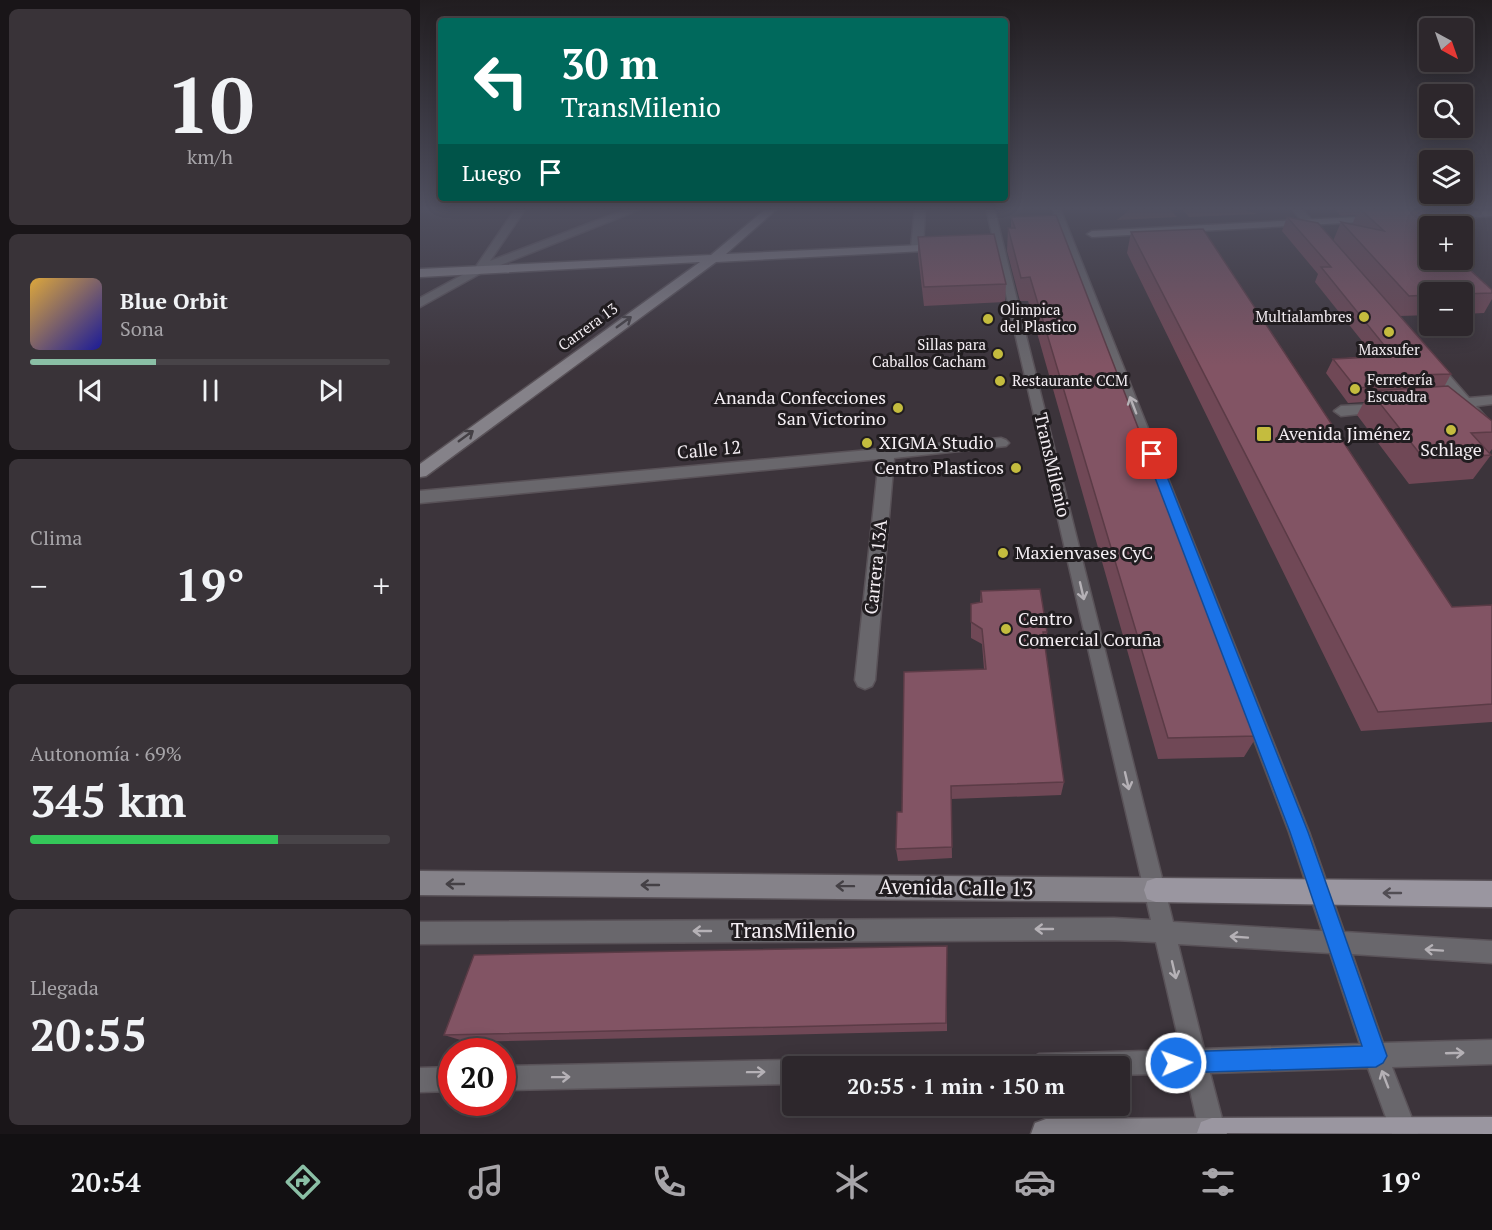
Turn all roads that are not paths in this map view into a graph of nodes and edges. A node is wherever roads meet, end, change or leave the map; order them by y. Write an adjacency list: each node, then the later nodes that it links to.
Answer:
1 (485, 261): 7 (street)
2 (502, 261): 7 (street)
3 (689, 261): 7 (street)
4 (709, 261): 19 (street, Carrera 13, one-way to 4)
5 (1003, 261): 23 (lane, TransMilenio, one-way to 23)
6 (1077, 261): 24 (lane, one-way to 6)
7 (479, 270): 8 (street); 9 (street)
8 (420, 273)
9 (420, 303)
10 (1422, 353): 12 (street)
11 (1492, 400): 12 (street)
12 (1465, 403): 13 (street); 16 (street)
13 (1443, 404)
14 (1397, 407): 15 (street)
15 (1341, 411)
16 (1492, 434)
17 (1001, 443): 18 (street, Calle 12)
18 (887, 454): 20 (street, Calle 12); 21 (street, Carrera 13A)
19 (420, 472)
20 (420, 497)
21 (865, 680)
22 (420, 883): 23 (street, Avenida Calle 13, one-way to 22)
23 (1156, 890): 24 (main road, Avenida Calle 13); 26 (lane, TransMilenio)
24 (1319, 893): 25 (main road, Avenida Calle 13, one-way to 24); 28 (lane)
25 (1492, 894)
26 (1165, 932): 27 (lane, TransMilenio, one-way to 27); 28 (lane, TransMilenio, one-way to 26); 32 (lane, TransMilenio, one-way to 32)
27 (420, 933)
28 (1337, 944): 29 (lane, TransMilenio, one-way to 28); 31 (lane)
29 (1492, 952)
30 (1492, 1052): 31 (lane, one-way to 30)
31 (1376, 1056): 32 (lane); 39 (lane, one-way to 31)
32 (1195, 1062): 33 (lane); 41 (lane, TransMilenio)
33 (1130, 1064)
34 (782, 1072): 35 (lane, one-way to 34)
35 (516, 1078)
36 (438, 1079): 37 (lane)
37 (420, 1080)
38 (1492, 1132): 39 (main road)
39 (1405, 1133): 41 (main road)
40 (1046, 1134): 41 (street)
41 (1213, 1134)

